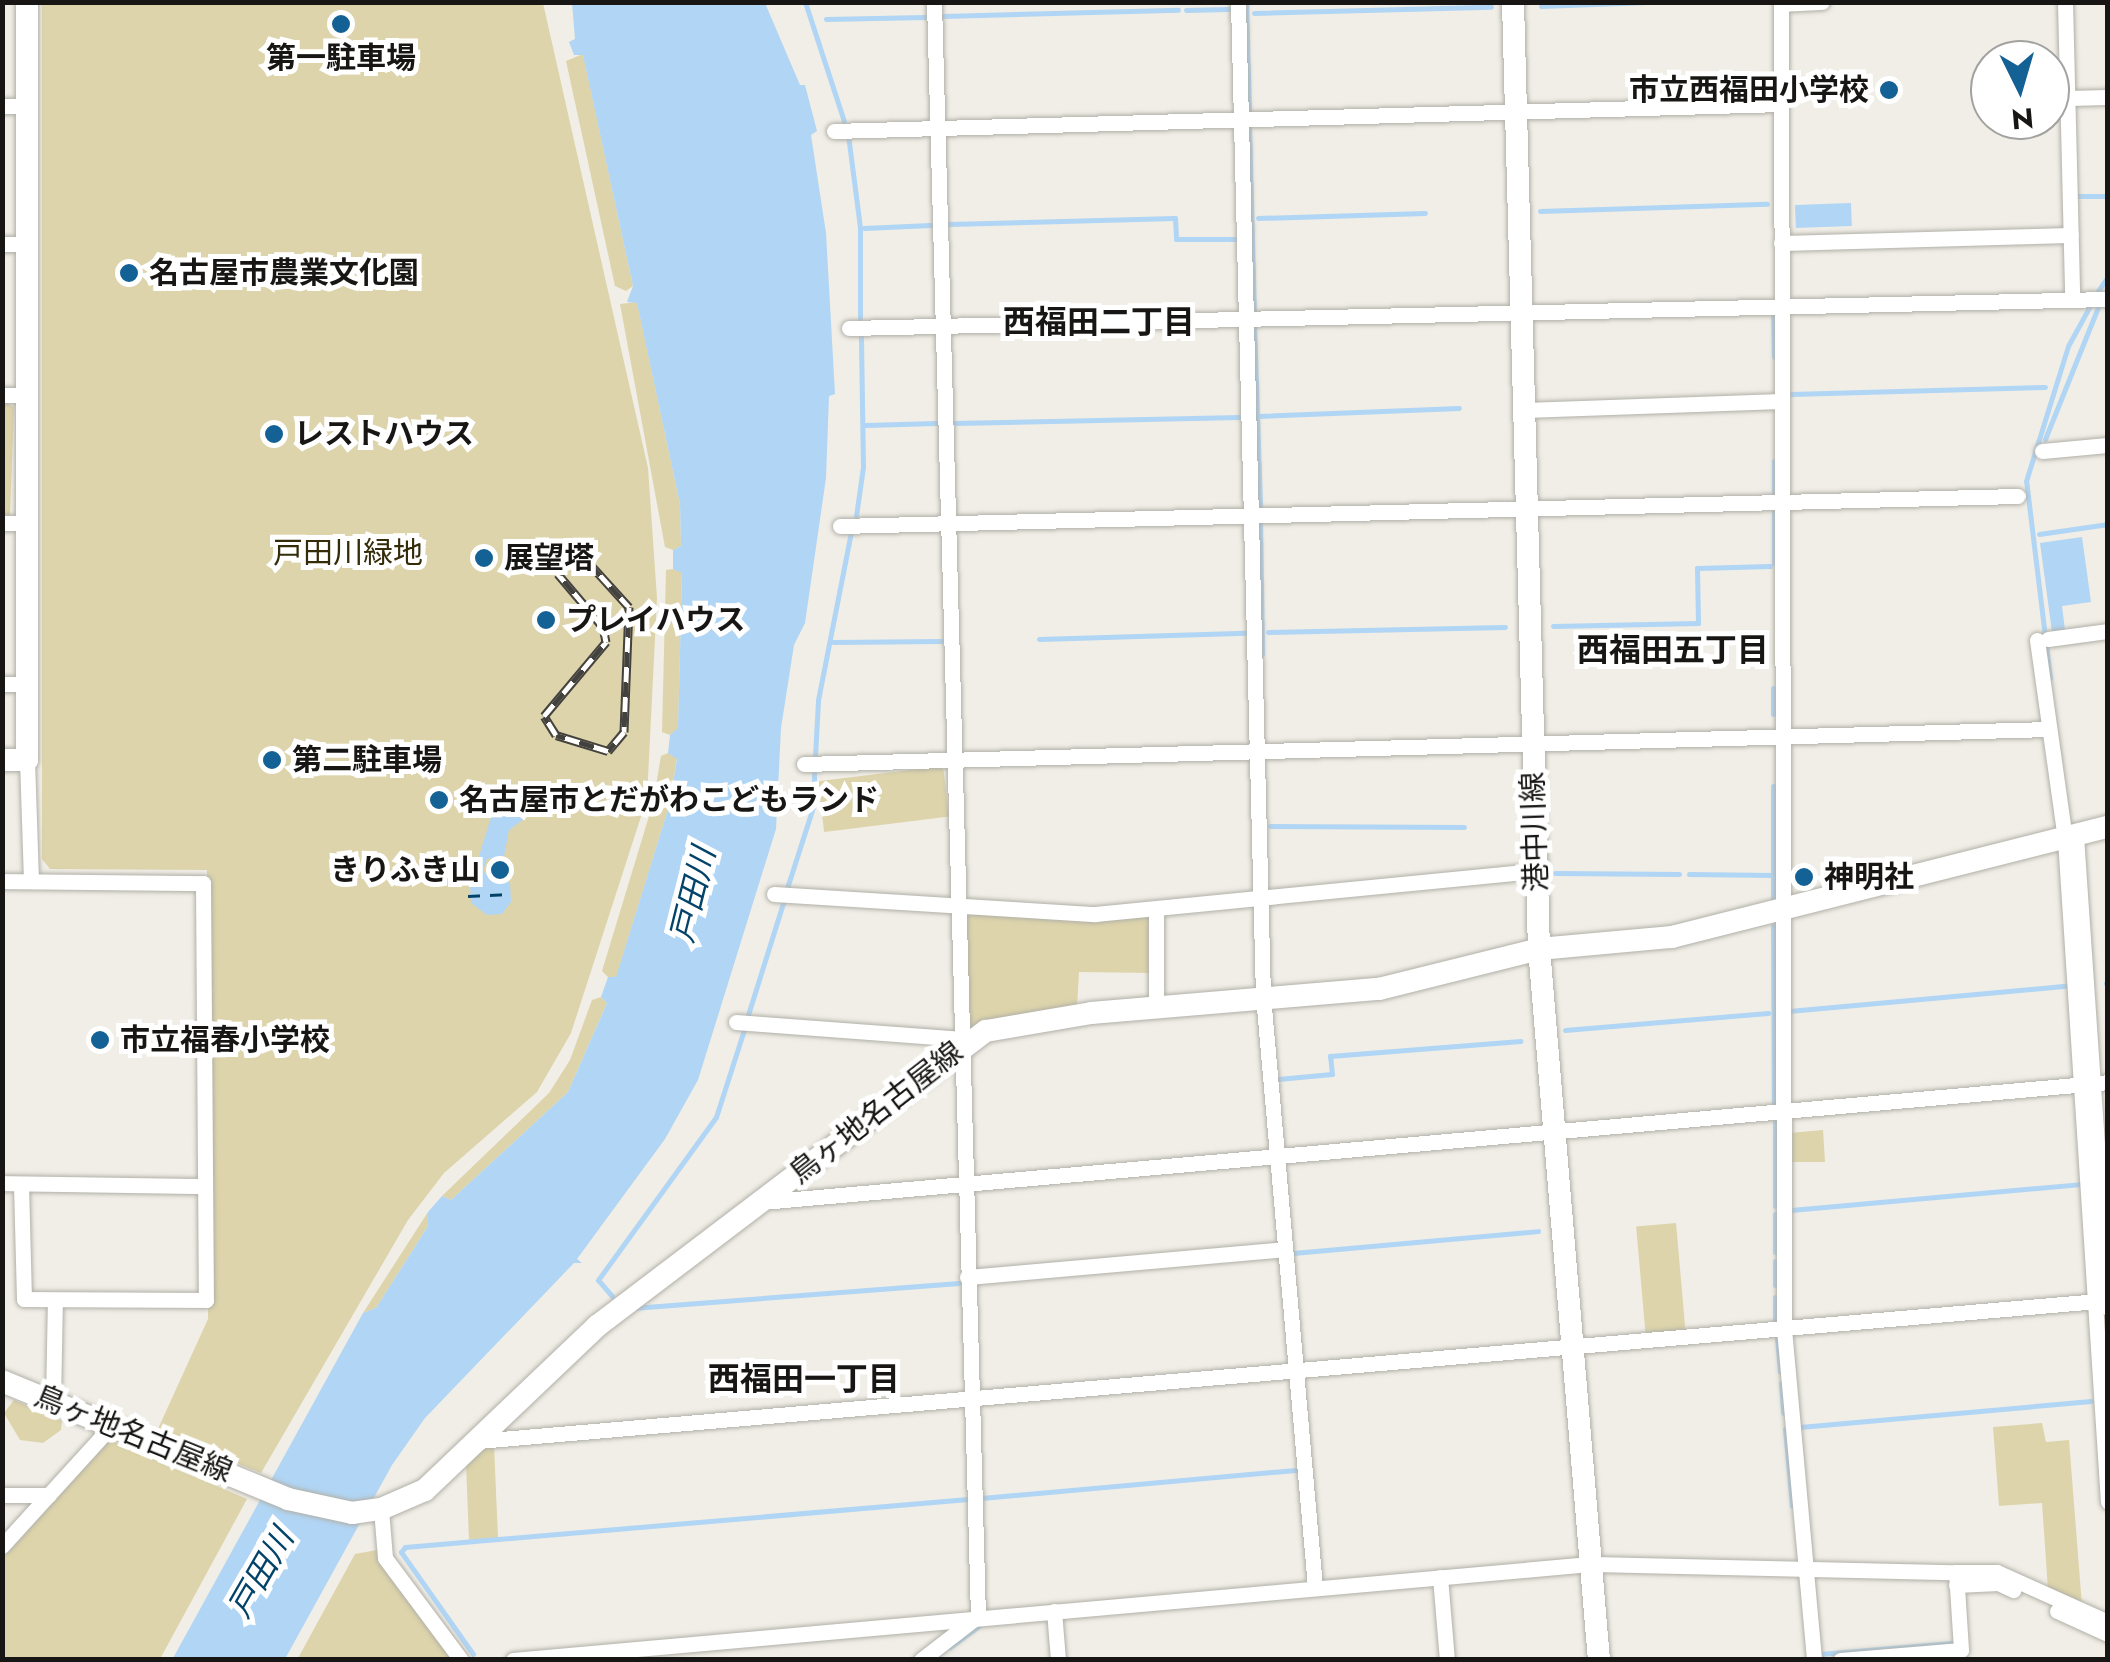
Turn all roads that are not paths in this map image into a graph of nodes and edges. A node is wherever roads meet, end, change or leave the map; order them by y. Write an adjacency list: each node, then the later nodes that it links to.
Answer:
1 (27, 2): 13 (main road)
2 (934, 2): 16 (street)
3 (1238, 2): 15 (street)
4 (1513, 2): 14 (main road, 港中川線)
5 (1822, 2): 7 (street)
6 (2065, 2): 8 (street)
7 (1782, 3): 11 (street)
8 (2066, 40)
9 (2108, 97): 10 (street)
10 (2070, 98)
11 (1780, 104): 14 (street); 20 (street)
12 (2, 106): 13 (street)
13 (27, 106): 22 (main road)
14 (1517, 112): 15 (street); 26 (main road, 港中川線)
15 (1240, 118): 16 (street); 27 (street)
16 (937, 125): 17 (street); 28 (street)
17 (834, 131)
18 (2069, 140): 19 (street)
19 (2071, 235): 20 (street); 23 (street)
20 (1781, 243): 25 (street)
21 (2, 244): 22 (street)
22 (27, 244): 31 (main road)
23 (2072, 296): 24 (street); 25 (street)
24 (2108, 299)
25 (1782, 302): 26 (street); 32 (street)
26 (1523, 310): 27 (street); 33 (main road, 港中川線)
27 (1246, 317): 28 (street); 39 (street)
28 (941, 324): 29 (street); 42 (street)
29 (849, 328)
30 (2, 395): 31 (street)
31 (27, 395): 41 (main road)
32 (1781, 401): 33 (street); 37 (street)
33 (1526, 410): 38 (main road, 港中川線)
34 (2108, 444): 35 (street)
35 (2042, 451)
36 (2018, 496): 37 (street)
37 (1780, 501): 38 (street); 48 (street)
38 (1528, 508): 39 (street); 49 (main road, 港中川線)
39 (1252, 514): 42 (street); 50 (street)
40 (2, 523): 41 (street)
41 (27, 523): 46 (main road)
42 (945, 524): 43 (street); 51 (street)
43 (840, 526)
44 (2108, 631): 47 (street)
45 (2, 684): 46 (street)
46 (27, 684): 53 (main road)
47 (2049, 729): 48 (street); 56 (street)
48 (1780, 739): 49 (street); 64 (street)
49 (1532, 747): 50 (street); 57 (main road, 港中川線)
50 (1258, 752): 51 (street); 61 (street)
51 (955, 759): 54 (street); 62 (street)
52 (2, 760): 53 (main road)
53 (27, 760): 59 (street)
54 (804, 764)
55 (2108, 827): 56 (main road, 鳥ヶ地名古屋線)
56 (2071, 837): 64 (main road, 鳥ヶ地名古屋線); 70 (street)
57 (1536, 870): 61 (street); 65 (main road, 港中川線)
58 (2, 880): 59 (street)
59 (31, 880): 77 (street)
60 (774, 894): 62 (street)
61 (1261, 900): 63 (street); 66 (street)
62 (958, 906): 63 (street); 69 (street)
63 (1156, 910): 67 (street)
64 (1780, 911): 65 (main road, 鳥ヶ地名古屋線); 71 (street)
65 (1539, 949): 66 (main road, 鳥ヶ地名古屋線); 72 (main road, 港中川線)
66 (1263, 996): 67 (main road, 鳥ヶ地名古屋線); 73 (street)
67 (1156, 1006): 69 (main road, 鳥ヶ地名古屋線)
68 (736, 1022): 69 (street)
69 (963, 1041): 75 (street); 78 (main road, 鳥ヶ地名古屋線)
70 (2093, 1083): 71 (street); 84 (street)
71 (1782, 1110): 72 (street); 85 (street)
72 (1554, 1132): 73 (street); 86 (main road, 港中川線)
73 (1278, 1156): 75 (street); 81 (street)
74 (2, 1183): 76 (street)
75 (962, 1183): 78 (street); 82 (street)
76 (22, 1184): 77 (street); 79 (street)
77 (204, 1186): 83 (street)
78 (761, 1202): 92 (main road, 鳥ヶ地名古屋線)
79 (22, 1228): 80 (street); 83 (street)
80 (2, 1229)
81 (1286, 1249): 82 (street); 87 (street)
82 (966, 1277): 89 (street)
83 (55, 1300): 90 (street)
84 (2104, 1302): 85 (street); 95 (street)
85 (1784, 1330): 86 (street); 99 (street)
86 (1572, 1349): 87 (street); 98 (main road, 港中川線)
87 (1296, 1372): 89 (street); 103 (street)
88 (2, 1382): 90 (main road, 鳥ヶ地名古屋線)
89 (971, 1400): 92 (street); 105 (street)
90 (53, 1401): 91 (main road, 鳥ヶ地名古屋線)
91 (112, 1425): 94 (street); 96 (main road, 鳥ヶ地名古屋線)
92 (477, 1442): 96 (main road, 鳥ヶ地名古屋線)
93 (2, 1495): 94 (street)
94 (49, 1495): 97 (street)
95 (2108, 1502)
96 (381, 1510): 108 (street)
97 (2, 1546)
98 (1590, 1564): 99 (street); 100 (street); 113 (main road, 港中川線)
99 (1804, 1569): 101 (street); 114 (street)
100 (1440, 1577): 103 (street); 112 (street)
101 (1956, 1578): 102 (street); 115 (street)
102 (1998, 1578): 106 (street); 107 (street)
103 (1314, 1587): 104 (street)
104 (1054, 1611): 105 (street); 111 (street)
105 (978, 1616): 109 (street); 110 (street)
106 (2108, 1622)
107 (2108, 1634)
108 (461, 1660)
109 (513, 1660)
110 (921, 1660)
111 (1058, 1660)
112 (1447, 1660)
113 (1599, 1660)
114 (1814, 1660)
115 (1840, 1660)

